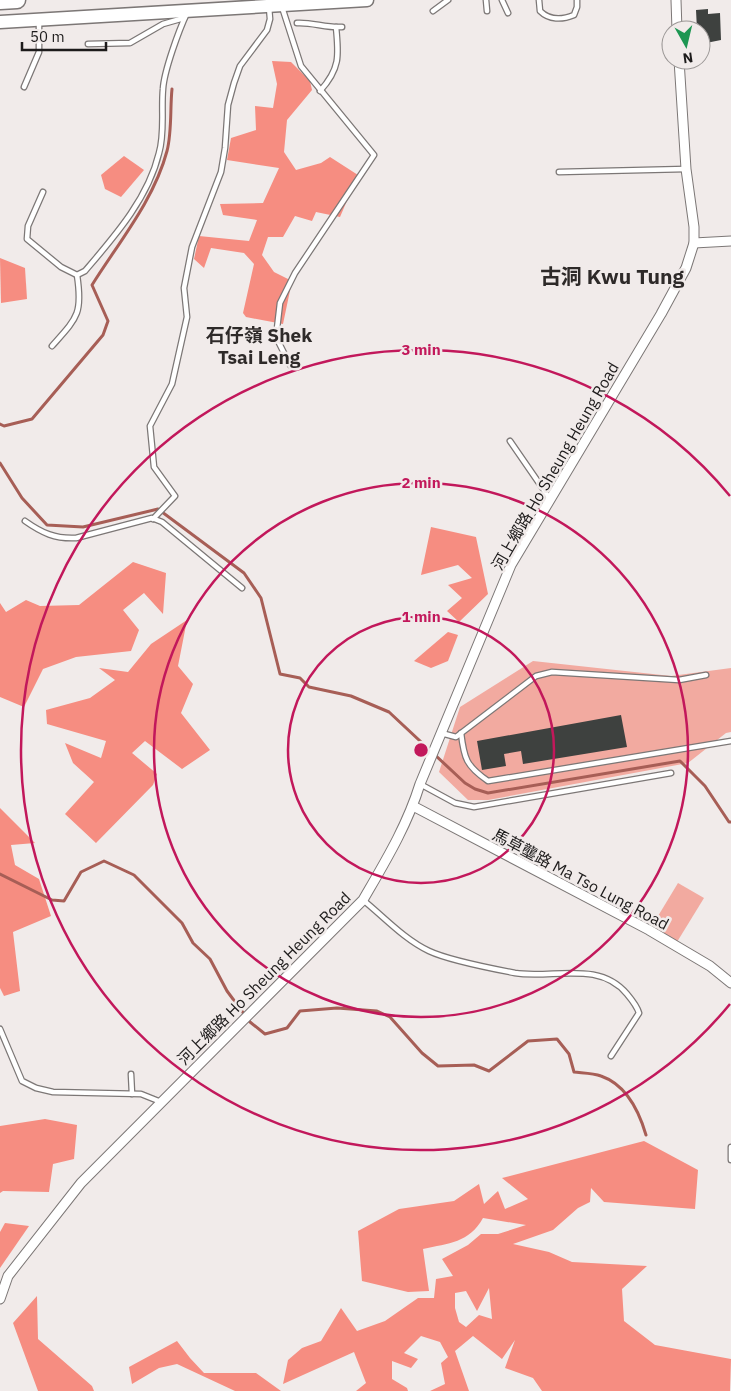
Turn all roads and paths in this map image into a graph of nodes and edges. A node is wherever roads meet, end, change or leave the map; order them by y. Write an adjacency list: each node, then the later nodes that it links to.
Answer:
1 (17, 0): 9 (highway)
2 (367, 0): 11 (main road)
3 (448, 0): 12 (lane)
4 (486, 0): 13 (lane)
5 (502, 0): 14 (lane)
6 (539, 0): 7 (lane)
7 (577, 0)
8 (676, 0): 17 (street)
9 (0, 1)
10 (268, 6): 11 (main road); 15 (main road); 36 (lane)
11 (282, 6): 25 (lane)
12 (433, 11)
13 (487, 11)
14 (508, 13)
15 (186, 15): 16 (main road); 22 (lane); 31 (lane)
16 (39, 20): 18 (main road); 24 (lane)
17 (677, 20)
18 (0, 22)
19 (296, 23): 20 (lane)
20 (336, 27): 21 (lane); 25 (lane)
21 (342, 27)
22 (88, 44)
23 (680, 70): 26 (street, 河上鄉路 Ho Sheung Heung Road)
24 (24, 86)
25 (320, 91): 33 (lane)
26 (686, 169): 27 (lane); 30 (street, 河上鄉路 Ho Sheung Heung Road)
27 (559, 172)
28 (43, 192): 31 (lane)
29 (731, 241): 30 (street)
30 (694, 242): 35 (street, 河上鄉路 Ho Sheung Heung Road)
31 (77, 275): 32 (lane)
32 (52, 346)
33 (290, 365)
34 (510, 441): 35 (lane)
35 (550, 499): 40 (street, 河上鄉路 Ho Sheung Heung Road)
36 (153, 519): 37 (lane); 38 (lane)
37 (25, 520)
38 (242, 588)
39 (706, 675): 41 (lane)
40 (442, 733): 41 (lane); 44 (street, 河上鄉路 Ho Sheung Heung Road)
41 (462, 733): 42 (lane)
42 (731, 741)
43 (672, 773): 44 (lane)
44 (420, 784): 45 (street, 河上鄉路 Ho Sheung Heung Road)
45 (413, 806): 46 (street, 河上鄉路 Ho Sheung Heung Road); 47 (street, 馬草壟路 Ma Tso Lung Road)
46 (363, 900): 49 (lane); 52 (street, 河上鄉路 Ho Sheung Heung Road)
47 (731, 983)
48 (0, 1029): 51 (lane)
49 (611, 1056)
50 (131, 1074): 51 (lane)
51 (132, 1094): 52 (lane)
52 (161, 1102): 55 (street, 河上鄉路 Ho Sheung Heung Road)
53 (731, 1147): 54 (lane)
54 (731, 1160)
55 (0, 1299)

